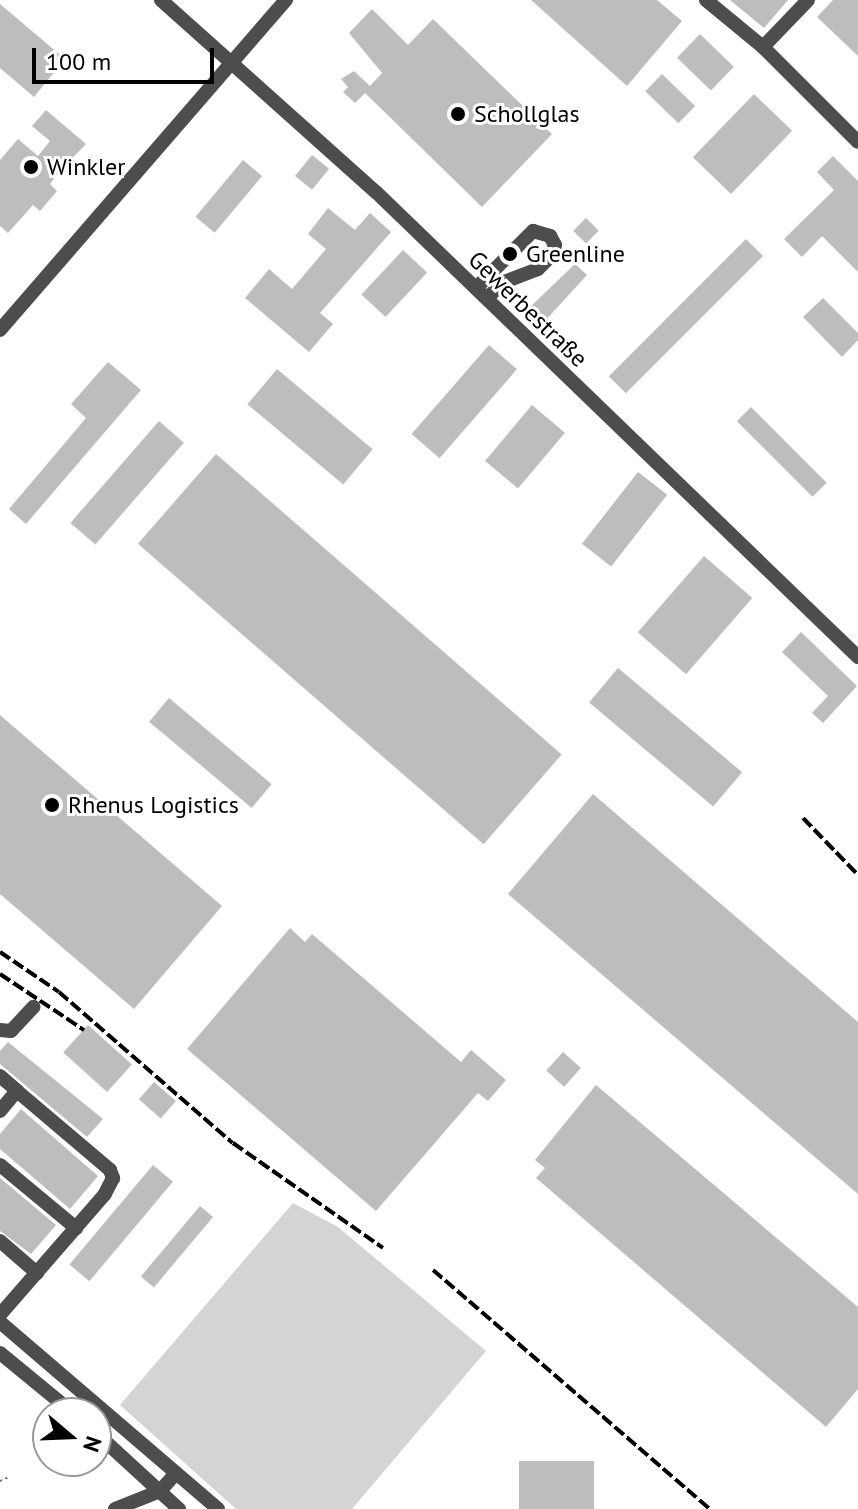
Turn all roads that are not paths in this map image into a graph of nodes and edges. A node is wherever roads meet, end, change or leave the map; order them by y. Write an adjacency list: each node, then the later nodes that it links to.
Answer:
1 (161, 0): 6 (street, Gewerbestraße)
2 (286, 0): 6 (street)
3 (706, 0): 5 (street)
4 (808, 0): 5 (street)
5 (763, 47): 7 (street)
6 (232, 63): 8 (street, Gewerbestraße); 9 (street)
7 (858, 142)
8 (481, 294): 8 (street); 10 (street, Gewerbestraße)
9 (0, 330)
10 (858, 657)
11 (33, 1007): 12 (street)
12 (0, 1030)
13 (0, 1076): 14 (street)
14 (17, 1091): 15 (street); 17 (street)
15 (0, 1111)
16 (0, 1165): 17 (street)
17 (76, 1228): 19 (street)
18 (0, 1241): 19 (street)
19 (37, 1273): 20 (street)
20 (0, 1315)
21 (0, 1322): 25 (street)
22 (0, 1353): 23 (street)
23 (54, 1397)
24 (112, 1448): 26 (street)
25 (176, 1473): 26 (street); 29 (street)
26 (160, 1491): 27 (street); 28 (street)
27 (115, 1509)
28 (179, 1509)
29 (218, 1509)

